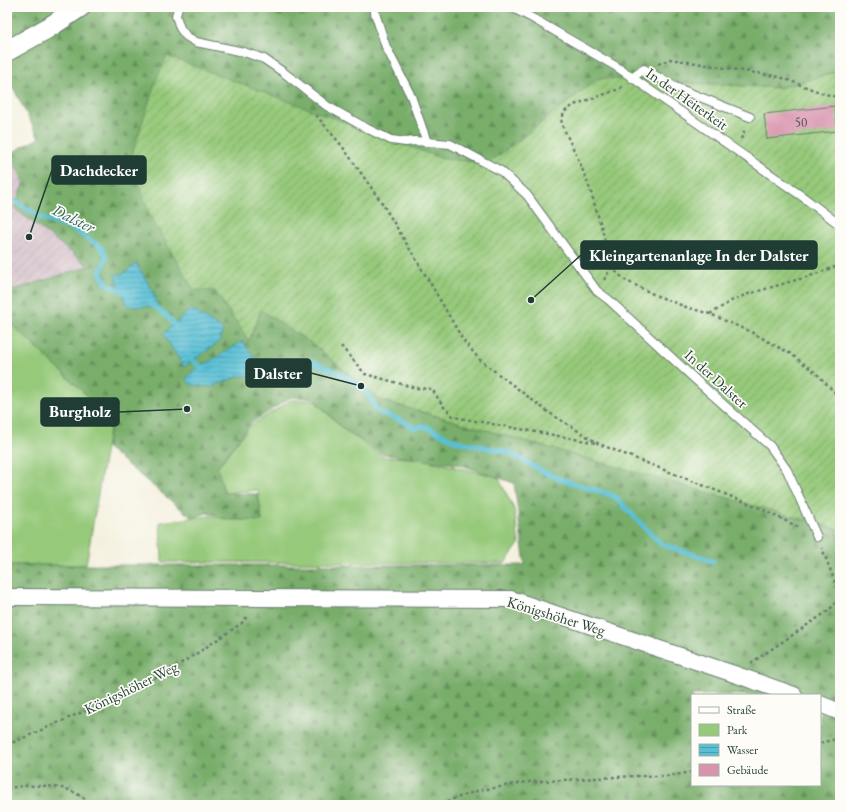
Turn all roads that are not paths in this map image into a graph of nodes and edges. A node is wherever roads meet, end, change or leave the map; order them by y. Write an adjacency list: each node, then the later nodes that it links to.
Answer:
1 (80, 7): 5 (street)
2 (178, 7): 8 (lane, In der Dalster)
3 (375, 7): 8 (lane)
4 (511, 7): 6 (lane, In der Heiterkeit)
5 (7, 51)
6 (632, 78): 7 (lane); 9 (lane, In der Heiterkeit)
7 (750, 117)
8 (427, 142): 10 (lane, In der Dalster)
9 (840, 225)
10 (818, 537)
11 (7, 597): 12 (street, Königshöher Weg)
12 (791, 694)
13 (821, 704): 14 (street)
14 (840, 712)

